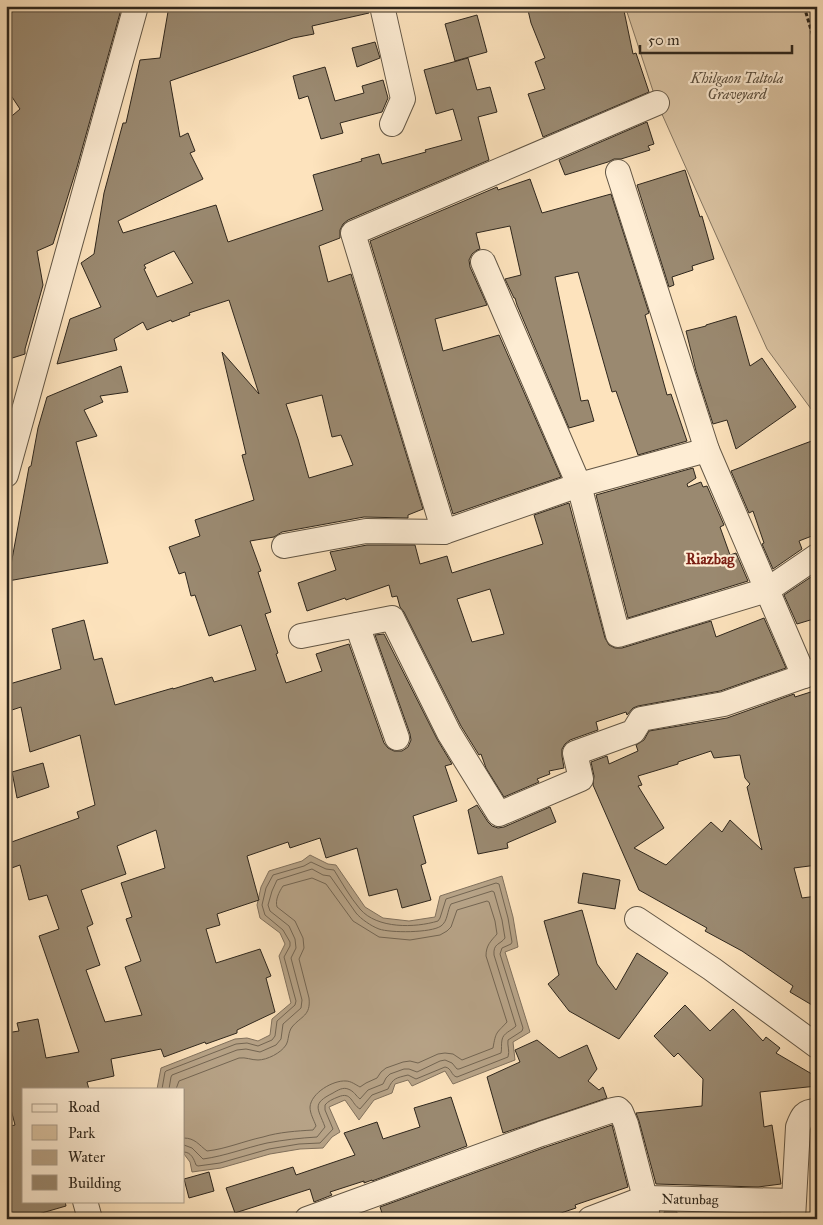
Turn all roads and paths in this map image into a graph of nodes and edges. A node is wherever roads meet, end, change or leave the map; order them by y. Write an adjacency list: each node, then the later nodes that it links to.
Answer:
1 (136, 6): 10 (street)
2 (382, 6): 6 (street)
3 (804, 6): 4 (path)
4 (817, 50)
5 (657, 103): 12 (street)
6 (392, 124)
7 (618, 172): 9 (street)
8 (483, 262): 11 (street)
9 (707, 450): 11 (street); 15 (street)
10 (6, 475)
11 (578, 485): 12 (street); 15 (street)
12 (444, 532): 13 (street)
13 (284, 546)
14 (817, 556): 15 (street)
15 (767, 590): 18 (street)
16 (357, 625): 17 (street); 18 (street); 19 (street)
17 (301, 636)
18 (810, 673)
19 (397, 738)
20 (637, 918): 21 (street)
21 (817, 1046)
22 (817, 1111): 25 (street)
23 (85, 1202): 26 (street)
24 (646, 1208): 25 (street, Natunbag); 27 (street); 28 (street, Natunbag)
25 (793, 1210)
26 (90, 1219)
27 (307, 1219)
28 (590, 1219)

